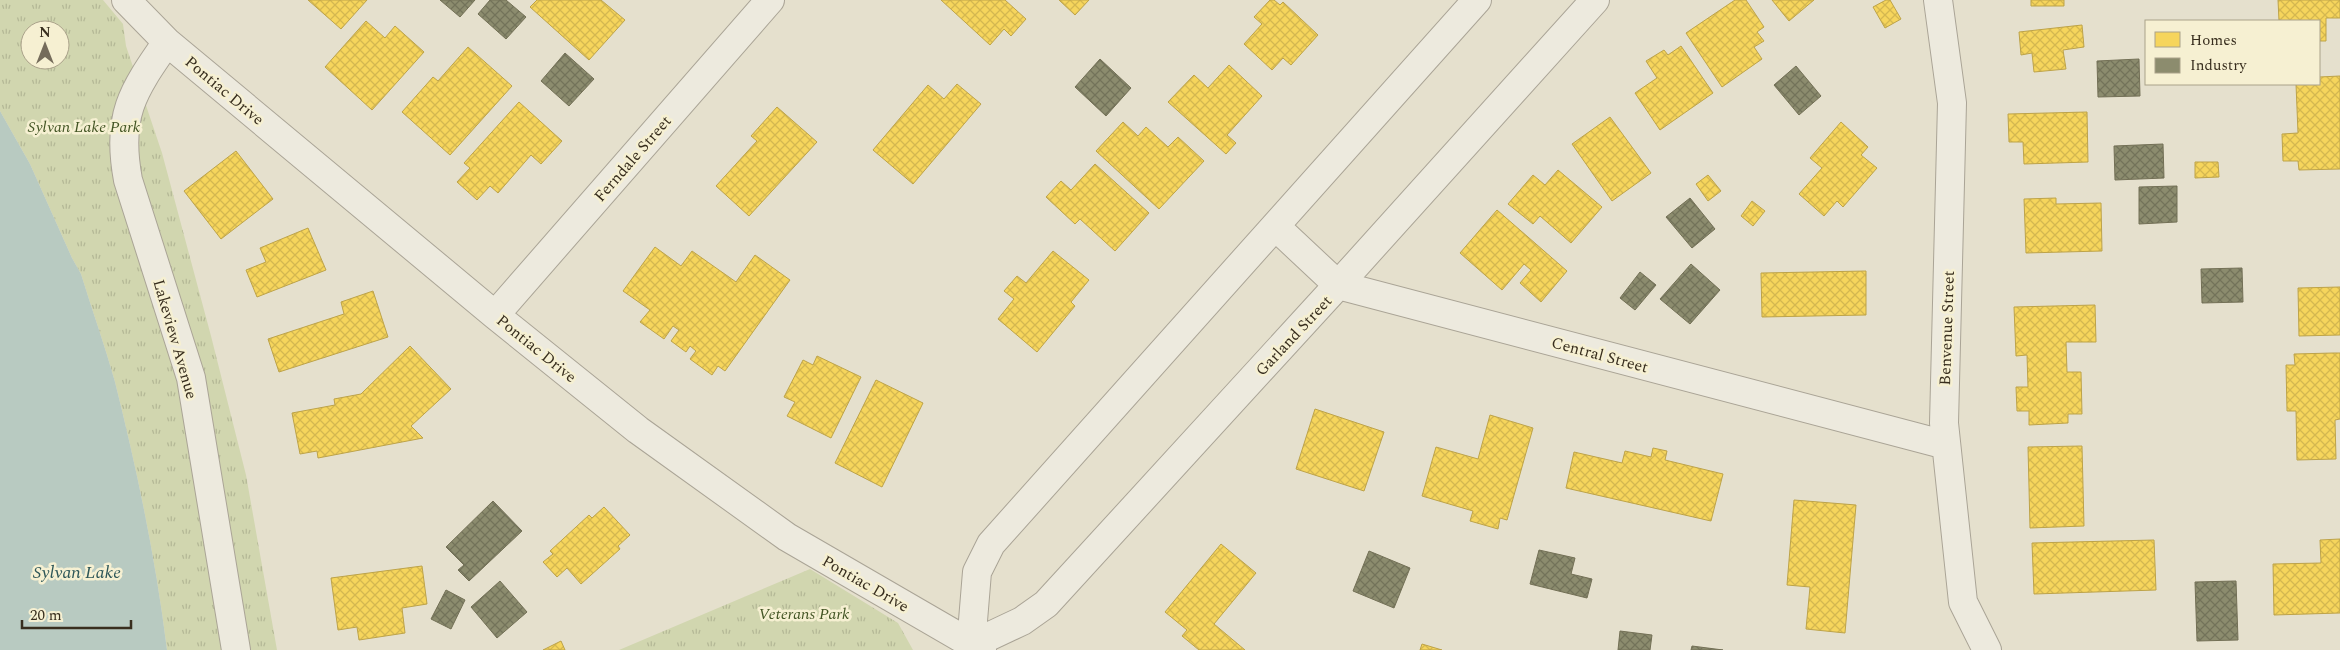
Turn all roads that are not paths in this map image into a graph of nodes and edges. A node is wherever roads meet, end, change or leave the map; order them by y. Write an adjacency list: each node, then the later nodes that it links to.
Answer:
1 (126, 0): 6 (street, Pontiac Drive)
2 (770, 0): 9 (street, Ferndale Street)
3 (1477, 0): 7 (street)
4 (1595, 0): 8 (street, Garland Street)
5 (1938, 0): 10 (street, Benvenue Street)
6 (167, 42): 9 (street, Pontiac Drive); 12 (street, Lakeview Avenue)
7 (1275, 226): 8 (street, Central Street); 11 (street)
8 (1338, 285): 10 (street, Central Street); 11 (street, Garland Street)
9 (495, 315): 11 (street, Pontiac Drive)
10 (1946, 444): 13 (street, Benvenue Street)
11 (974, 648)
12 (236, 650)
13 (1987, 650)

